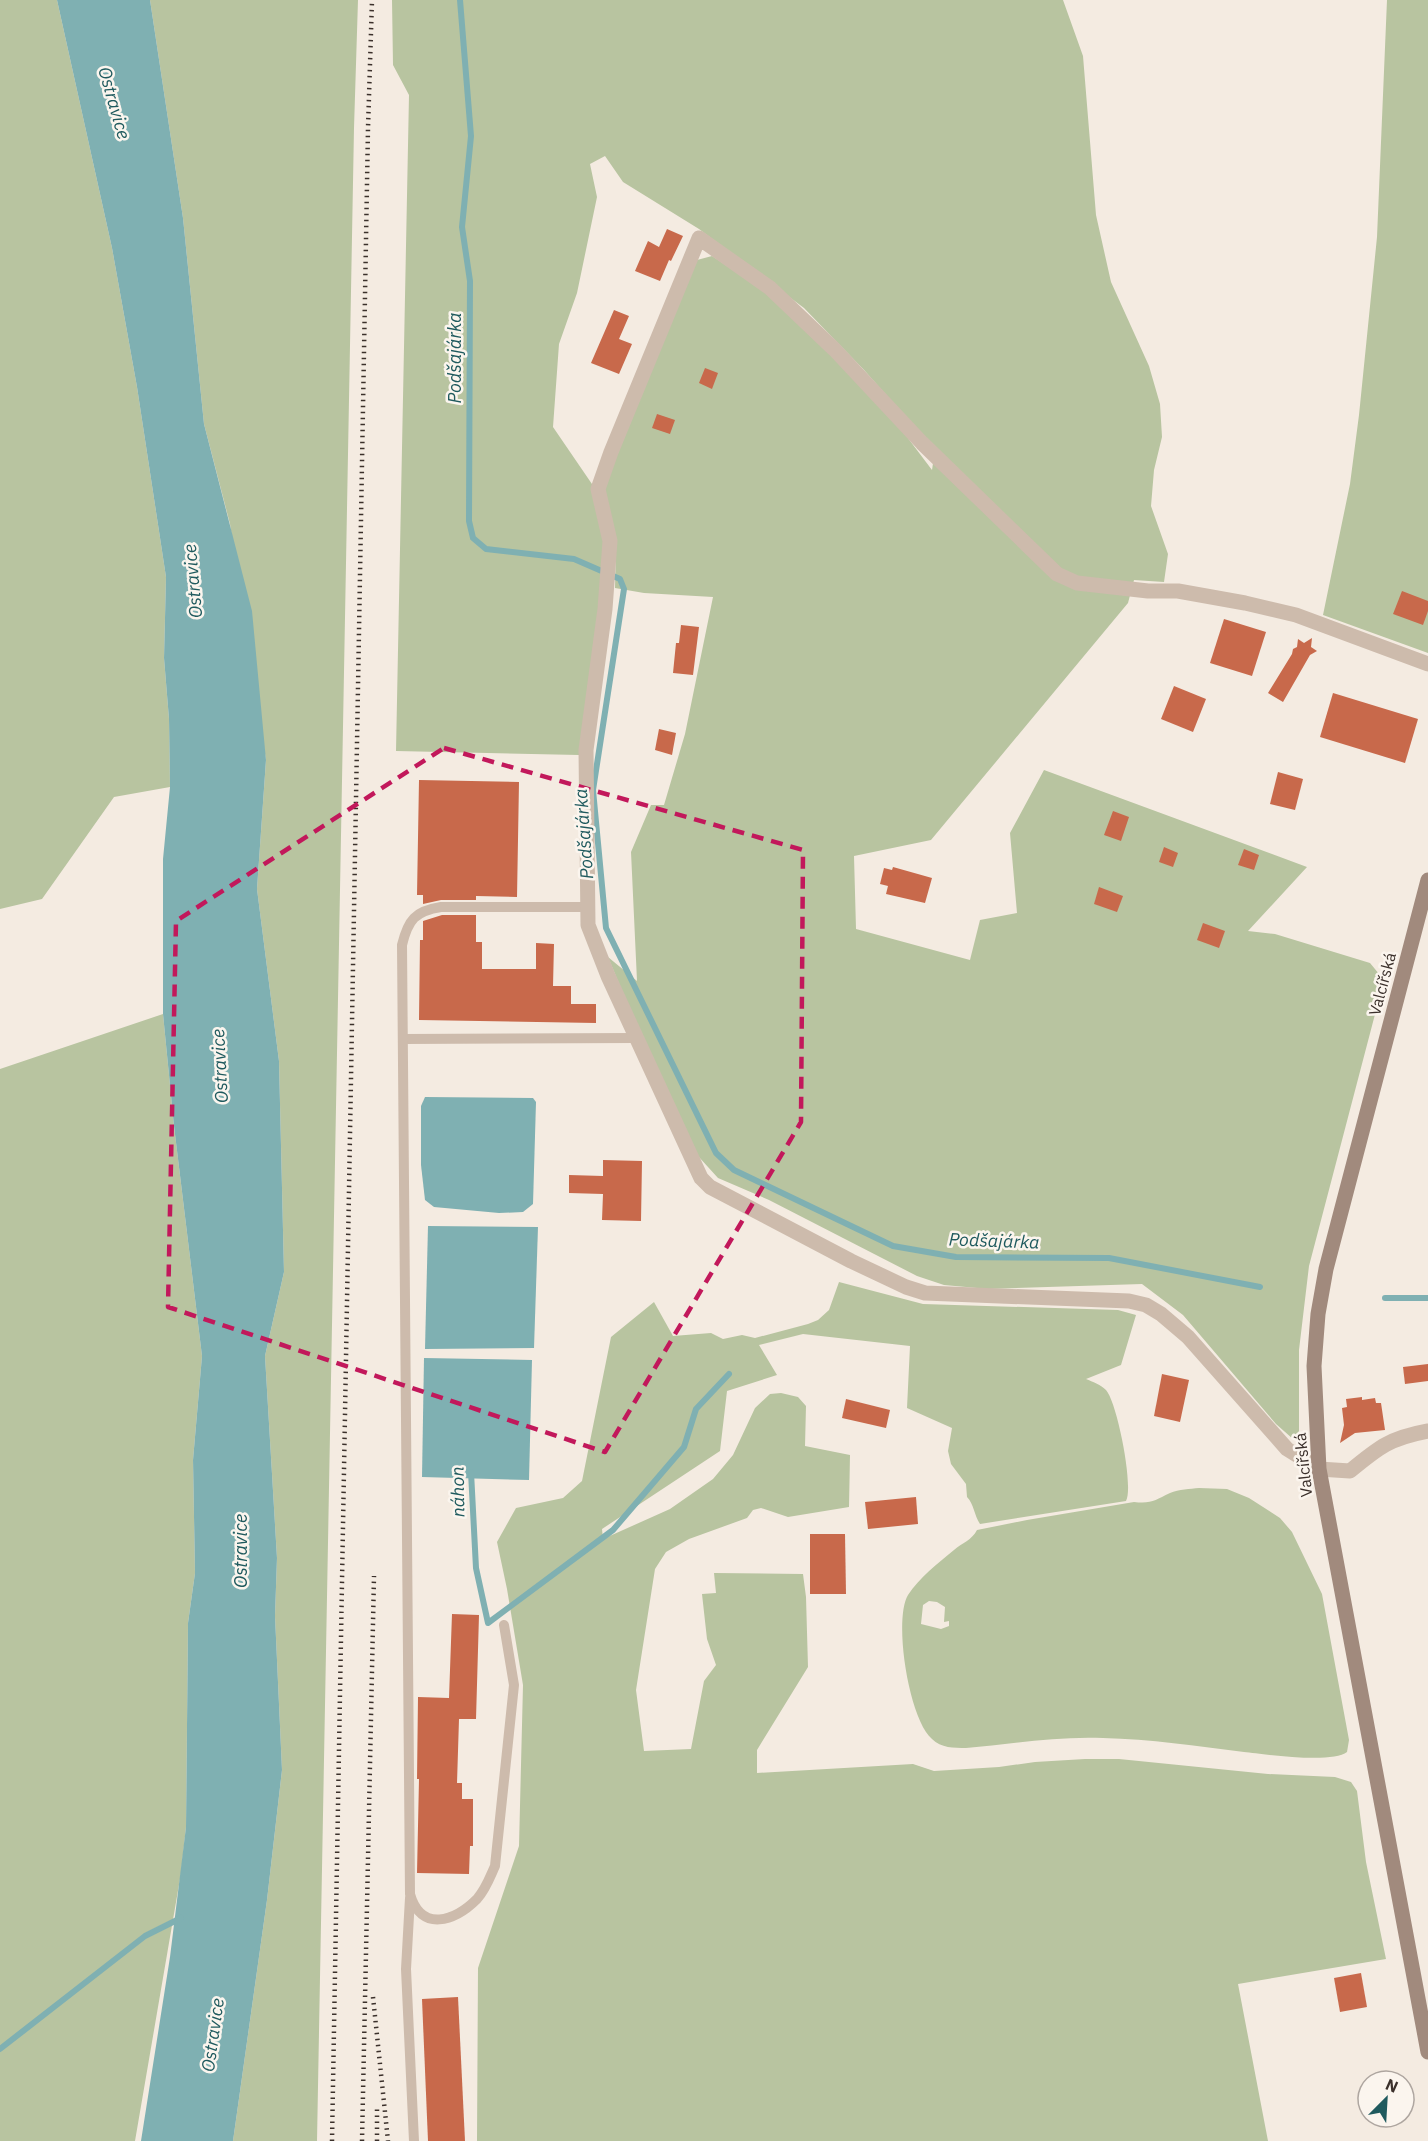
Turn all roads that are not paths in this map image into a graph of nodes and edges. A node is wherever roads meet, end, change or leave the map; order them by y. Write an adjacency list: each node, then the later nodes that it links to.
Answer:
1 (1428, 664): 3 (street)
2 (1428, 880): 7 (main road, Valcířská)
3 (586, 907): 4 (street); 5 (lane)
4 (636, 1038): 5 (lane); 7 (street)
5 (403, 1039): 9 (lane)
6 (1428, 1431): 7 (street)
7 (1318, 1469): 10 (main road, Valcířská)
8 (504, 1625): 9 (lane)
9 (410, 1894): 12 (lane)
10 (1422, 1984): 11 (main road, Valcířská)
11 (1428, 2052)
12 (414, 2141)

